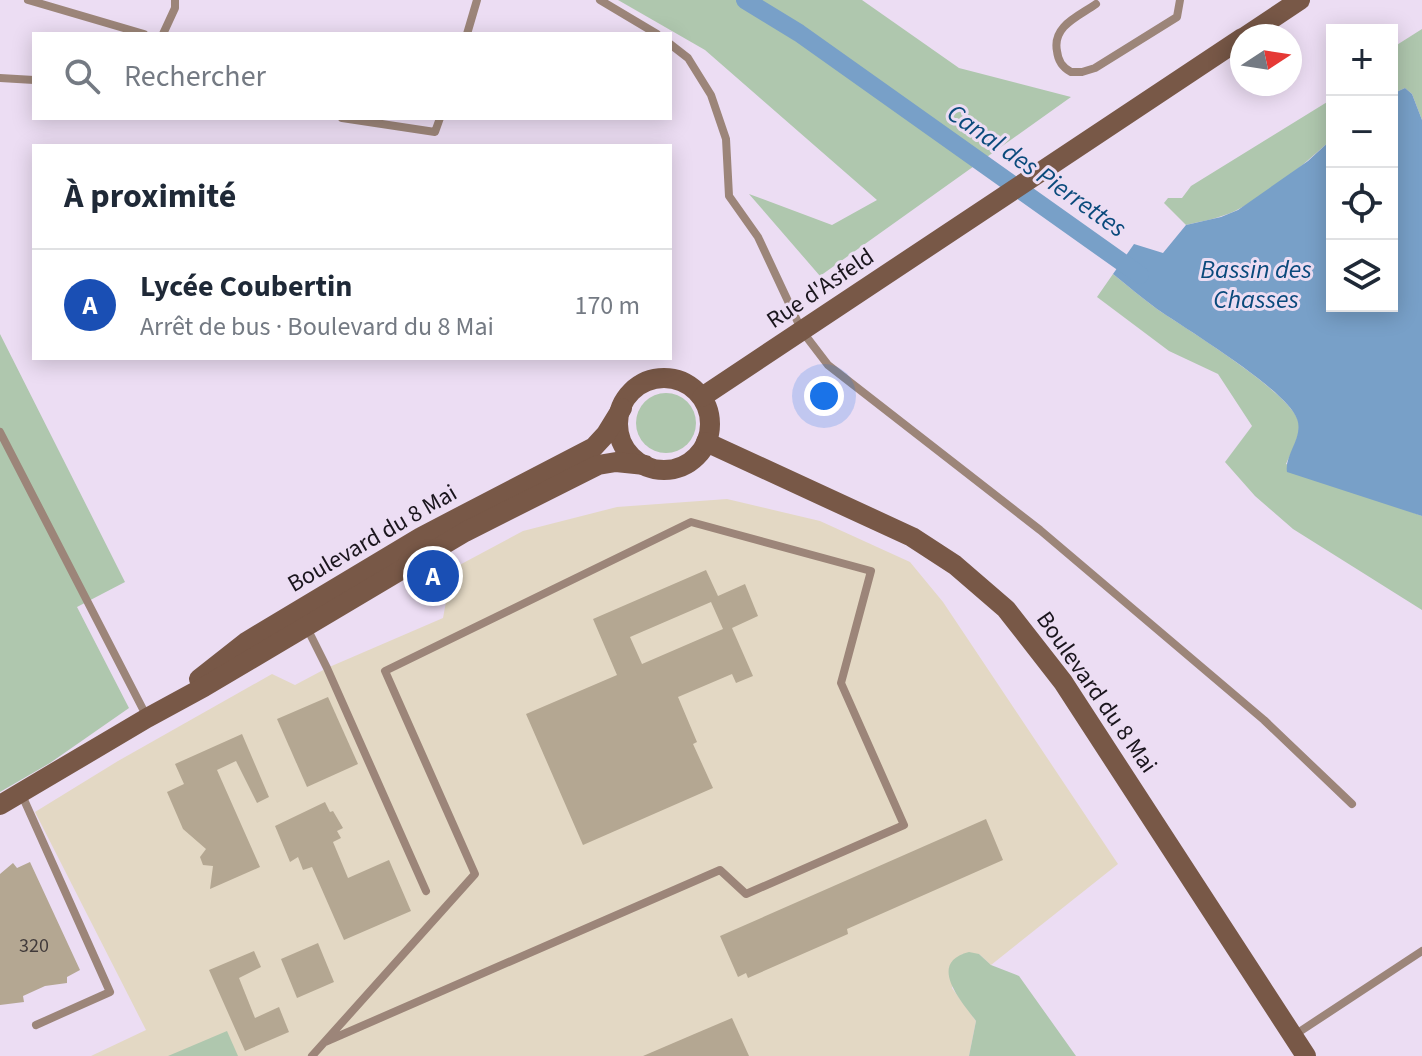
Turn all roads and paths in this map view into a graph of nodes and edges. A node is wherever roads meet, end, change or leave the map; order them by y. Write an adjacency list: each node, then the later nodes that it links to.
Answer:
1 (28, 0): 9 (lane)
2 (175, 0): 10 (lane)
3 (477, 0): 11 (lane)
4 (600, 0): 12 (lane)
5 (1180, 0): 6 (lane)
6 (1098, 1)
7 (1293, 2): 8 (street)
8 (1262, 24)
9 (137, 32)
10 (164, 32)
11 (468, 32)
12 (654, 32)
13 (672, 46): 19 (lane)
14 (1230, 46): 19 (street, Rue d'Asfeld)
15 (0, 78): 16 (lane)
16 (32, 80)
17 (355, 120): 18 (lane)
18 (439, 120)
19 (802, 331): 20 (street, Rue d'Asfeld); 28 (lane)
20 (702, 397): 21 (street); 23 (street)
21 (622, 408): 24 (street); 25 (street, Boulevard du 8 Mai)
22 (0, 432): 26 (lane)
23 (706, 442): 24 (street); 33 (street, Boulevard du 8 Mai)
24 (645, 465): 25 (street, Boulevard du 8 Mai)
25 (302, 618): 26 (street, Boulevard du 8 Mai); 30 (lane)
26 (147, 718): 27 (street, Boulevard du 8 Mai)
27 (21, 793): 29 (street, Boulevard du 8 Mai); 32 (lane)
28 (1352, 804)
29 (0, 805)
30 (426, 891)
31 (1422, 951): 33 (lane)
32 (36, 1025)
33 (1293, 1036): 36 (street, Boulevard du 8 Mai)
34 (325, 1042): 34 (lane); 35 (lane)
35 (312, 1056)
36 (1306, 1056)

